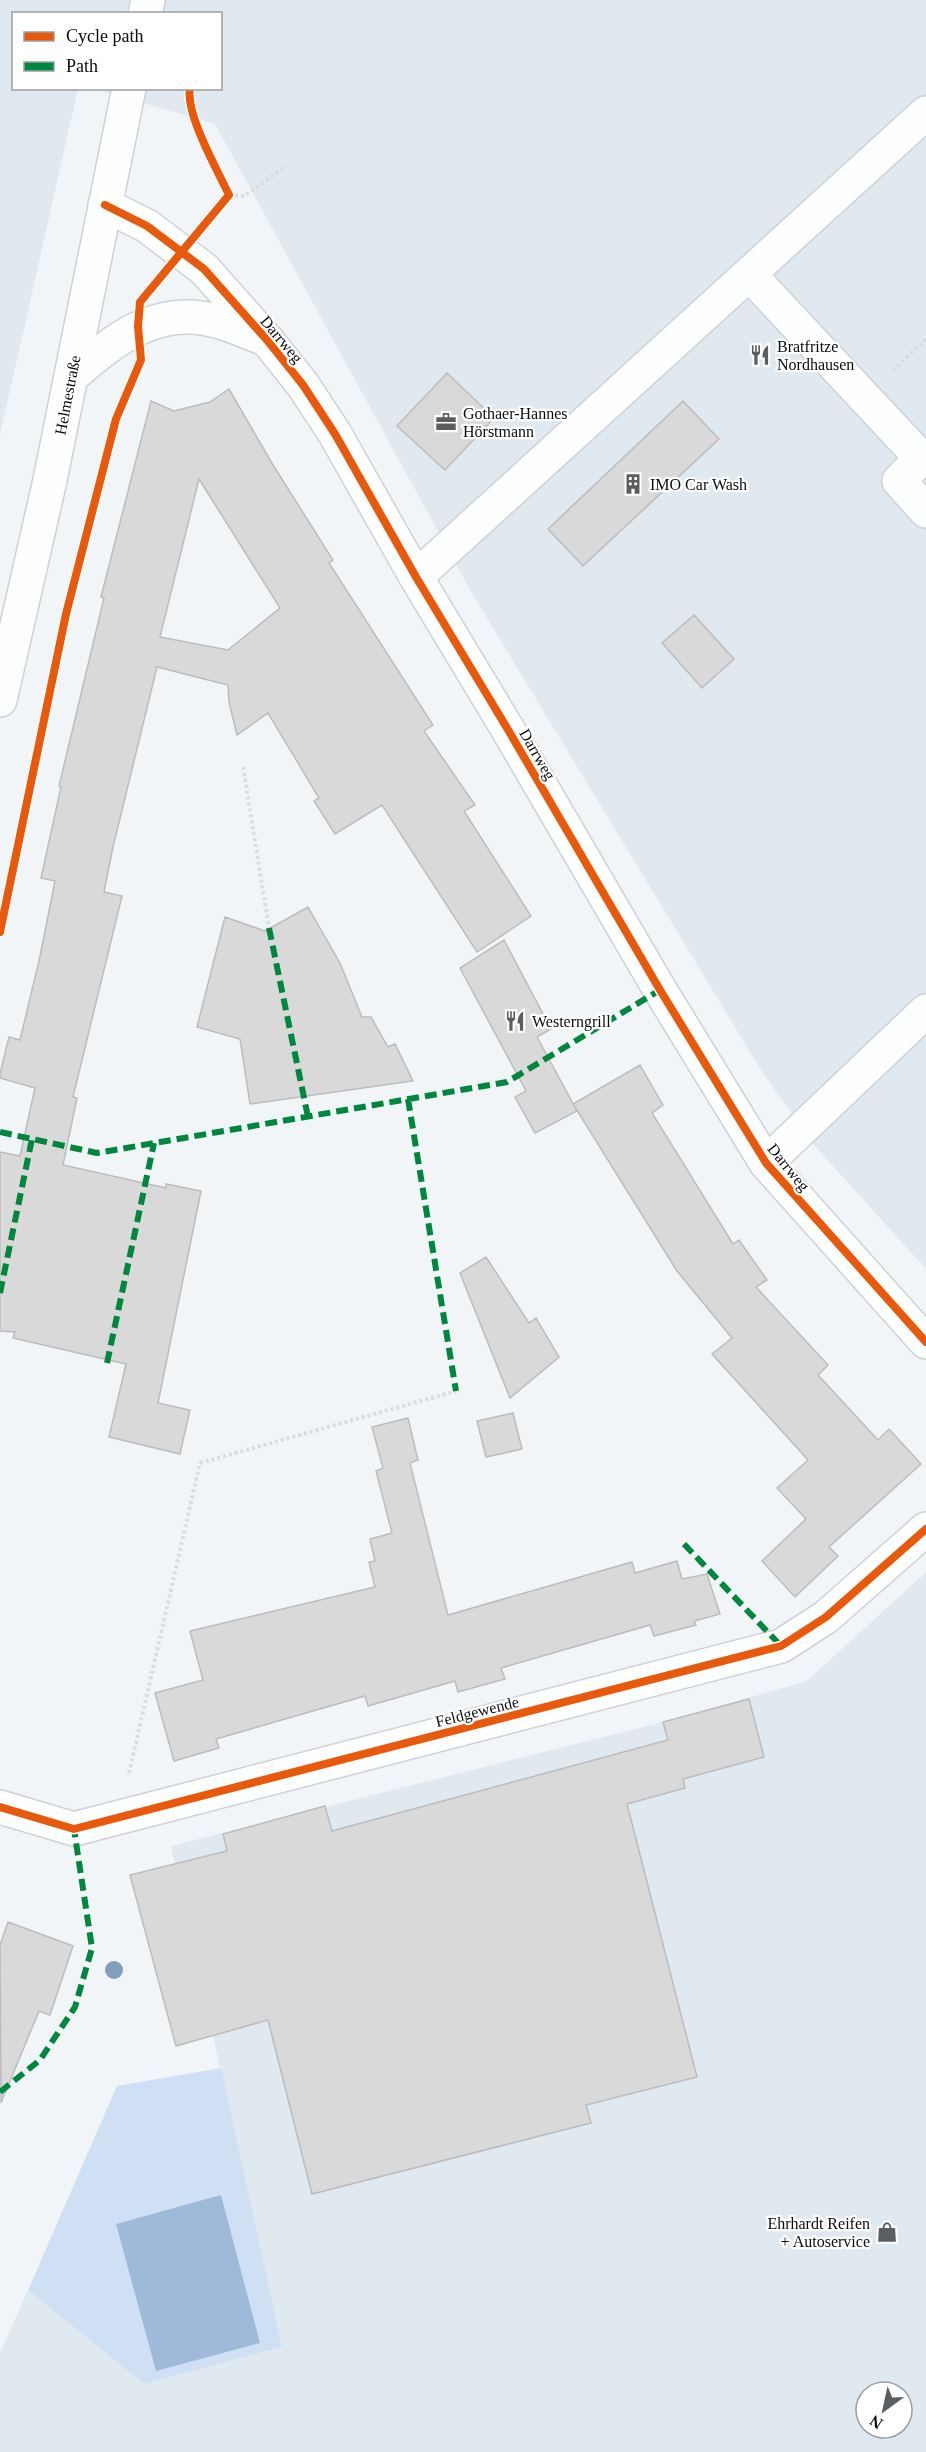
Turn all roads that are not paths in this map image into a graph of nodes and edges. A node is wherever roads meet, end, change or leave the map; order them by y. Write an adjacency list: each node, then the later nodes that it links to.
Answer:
1 (129, 90): 3 (street, Helmestraße)
2 (926, 112): 4 (street)
3 (105, 205): 5 (street, Darrweg); 6 (street, Helmestraße)
4 (749, 274): 7 (street); 8 (street)
5 (267, 340): 6 (street, Darrweg); 8 (street, Darrweg)
6 (70, 377): 9 (street, Helmestraße)
7 (926, 511)
8 (416, 577): 11 (street, Darrweg)
9 (0, 700)
10 (926, 1011): 11 (street)
11 (766, 1163): 12 (street, Darrweg)
12 (926, 1342)
13 (926, 1529): 14 (street, Feldgewende)
14 (0, 1807)

